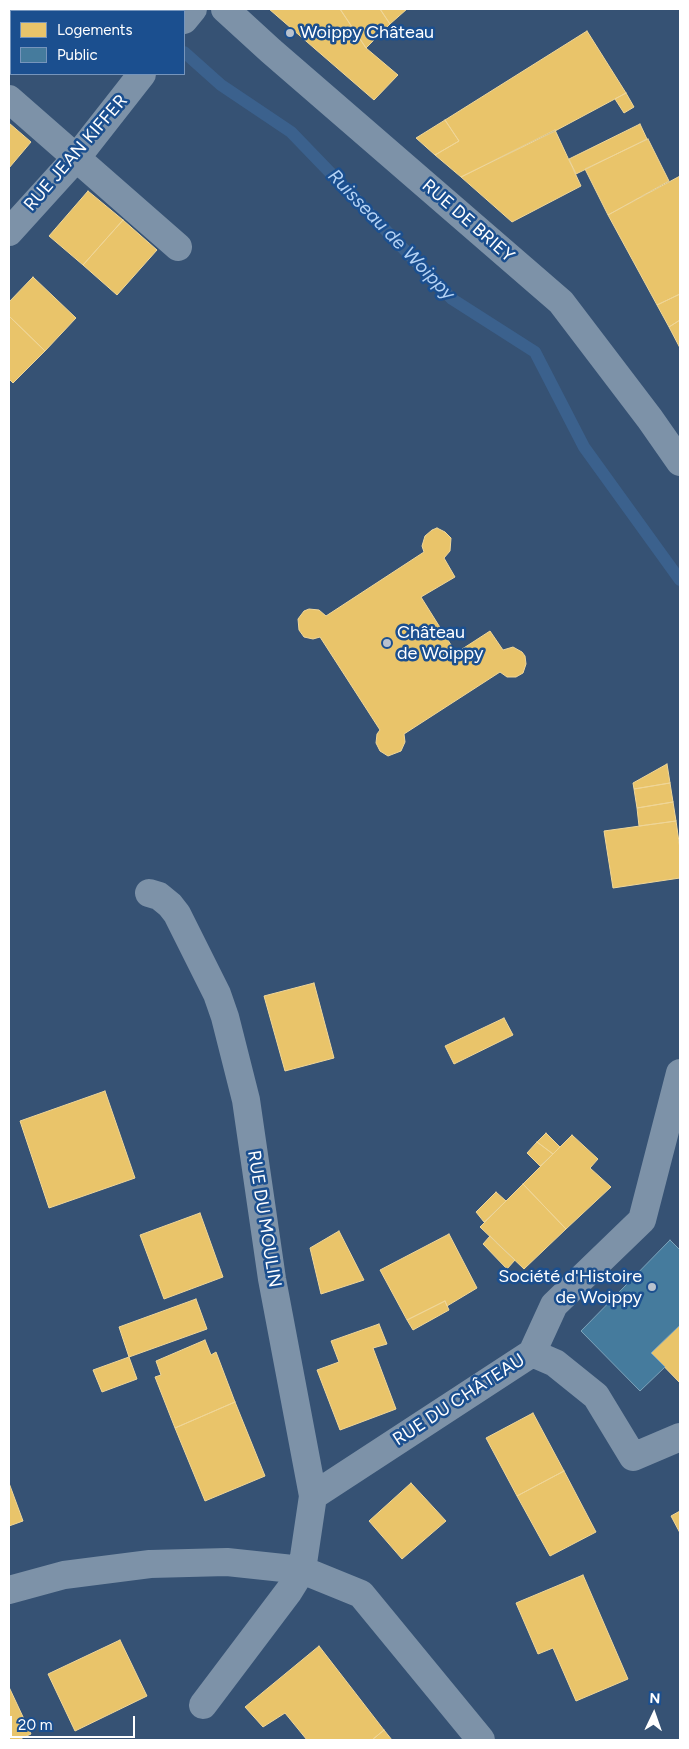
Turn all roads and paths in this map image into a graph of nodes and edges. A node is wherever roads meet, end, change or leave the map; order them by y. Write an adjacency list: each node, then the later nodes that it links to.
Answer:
1 (193, 9): 3 (street)
2 (225, 9): 9 (street, RUE DE BRIEY)
3 (185, 19)
4 (141, 75): 6 (street, RUE JEAN KIFFER)
5 (9, 99): 6 (street)
6 (77, 157): 7 (street, RUE JEAN KIFFER); 8 (street)
7 (9, 232)
8 (178, 247)
9 (680, 462)
10 (148, 893): 14 (street, RUE DU MOULIN)
11 (680, 1073): 12 (street, RUE DU CHÂTEAU)
12 (532, 1353): 13 (street); 14 (street, RUE DU CHÂTEAU)
13 (680, 1437)
14 (313, 1496): 15 (street, RUE DU MOULIN)
15 (302, 1570): 16 (street); 17 (street); 18 (street)
16 (9, 1590)
17 (203, 1705)
18 (481, 1740)

